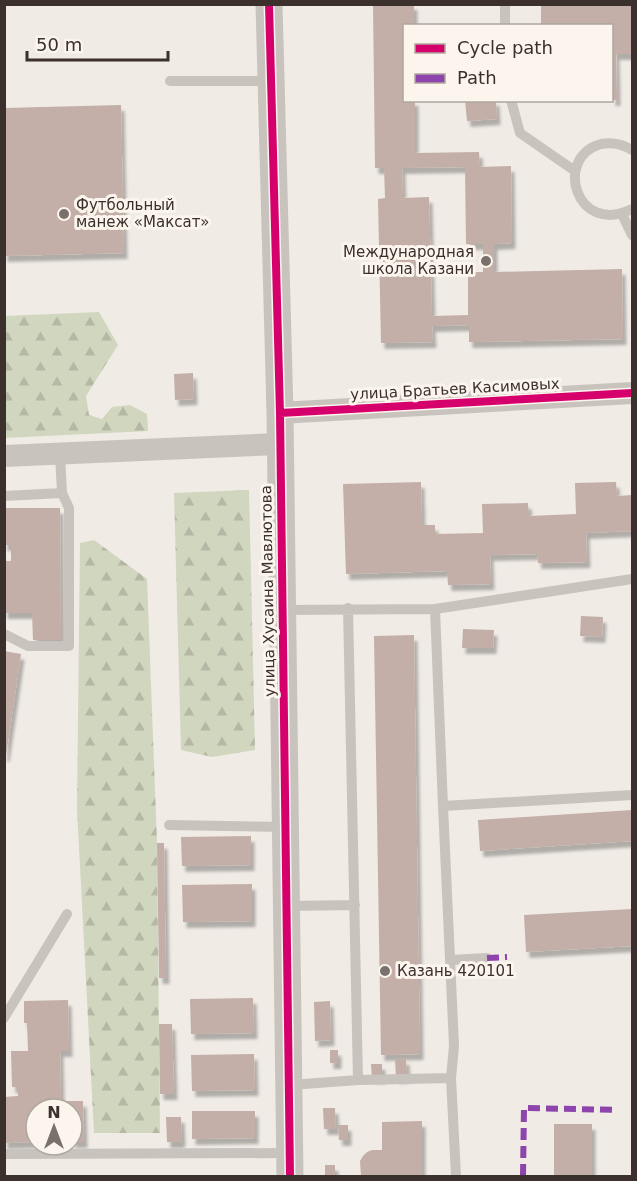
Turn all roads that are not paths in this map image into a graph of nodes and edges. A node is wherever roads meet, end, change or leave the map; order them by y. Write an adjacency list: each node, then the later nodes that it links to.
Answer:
1 (269, 4): 5 (street, улица Хусаина Мавлютова)
2 (505, 4): 3 (lane)
3 (505, 24)
4 (170, 81): 5 (lane)
5 (272, 81): 13 (street, улица Хусаина Мавлютова)
6 (512, 102): 8 (lane)
7 (633, 150): 8 (lane)
8 (575, 171): 10 (lane)
9 (633, 209): 10 (lane)
10 (622, 214): 11 (lane)
11 (633, 235)
12 (633, 393): 13 (street, улица Братьев Касимовых)
13 (280, 413): 14 (street, улица Хусаина Мавлютова)
14 (279, 444): 15 (street); 22 (street, улица Хусаина Мавлютова)
15 (60, 453): 16 (street); 17 (lane)
16 (4, 456)
17 (62, 493): 18 (lane); 23 (lane)
18 (4, 496)
19 (633, 579): 21 (lane)
20 (348, 608): 21 (lane); 22 (lane); 28 (lane)
21 (435, 609): 25 (lane)
22 (282, 610): 27 (street, улица Хусаина Мавлютова)
23 (4, 634)
24 (633, 795): 25 (lane)
25 (442, 806): 32 (lane)
26 (169, 825): 27 (lane)
27 (285, 827): 29 (street, улица Хусаина Мавлютова)
28 (355, 905): 29 (lane); 35 (lane)
29 (286, 906): 36 (street, улица Хусаина Мавлютова)
30 (67, 914): 33 (lane)
31 (487, 958): 32 (lane)
32 (450, 960): 34 (lane)
33 (4, 1018)
34 (451, 1078): 35 (lane); 39 (lane)
35 (358, 1080): 36 (lane)
36 (289, 1085): 38 (street, улица Хусаина Мавлютова)
37 (4, 1154): 38 (lane)
38 (290, 1165)
39 (456, 1176)

